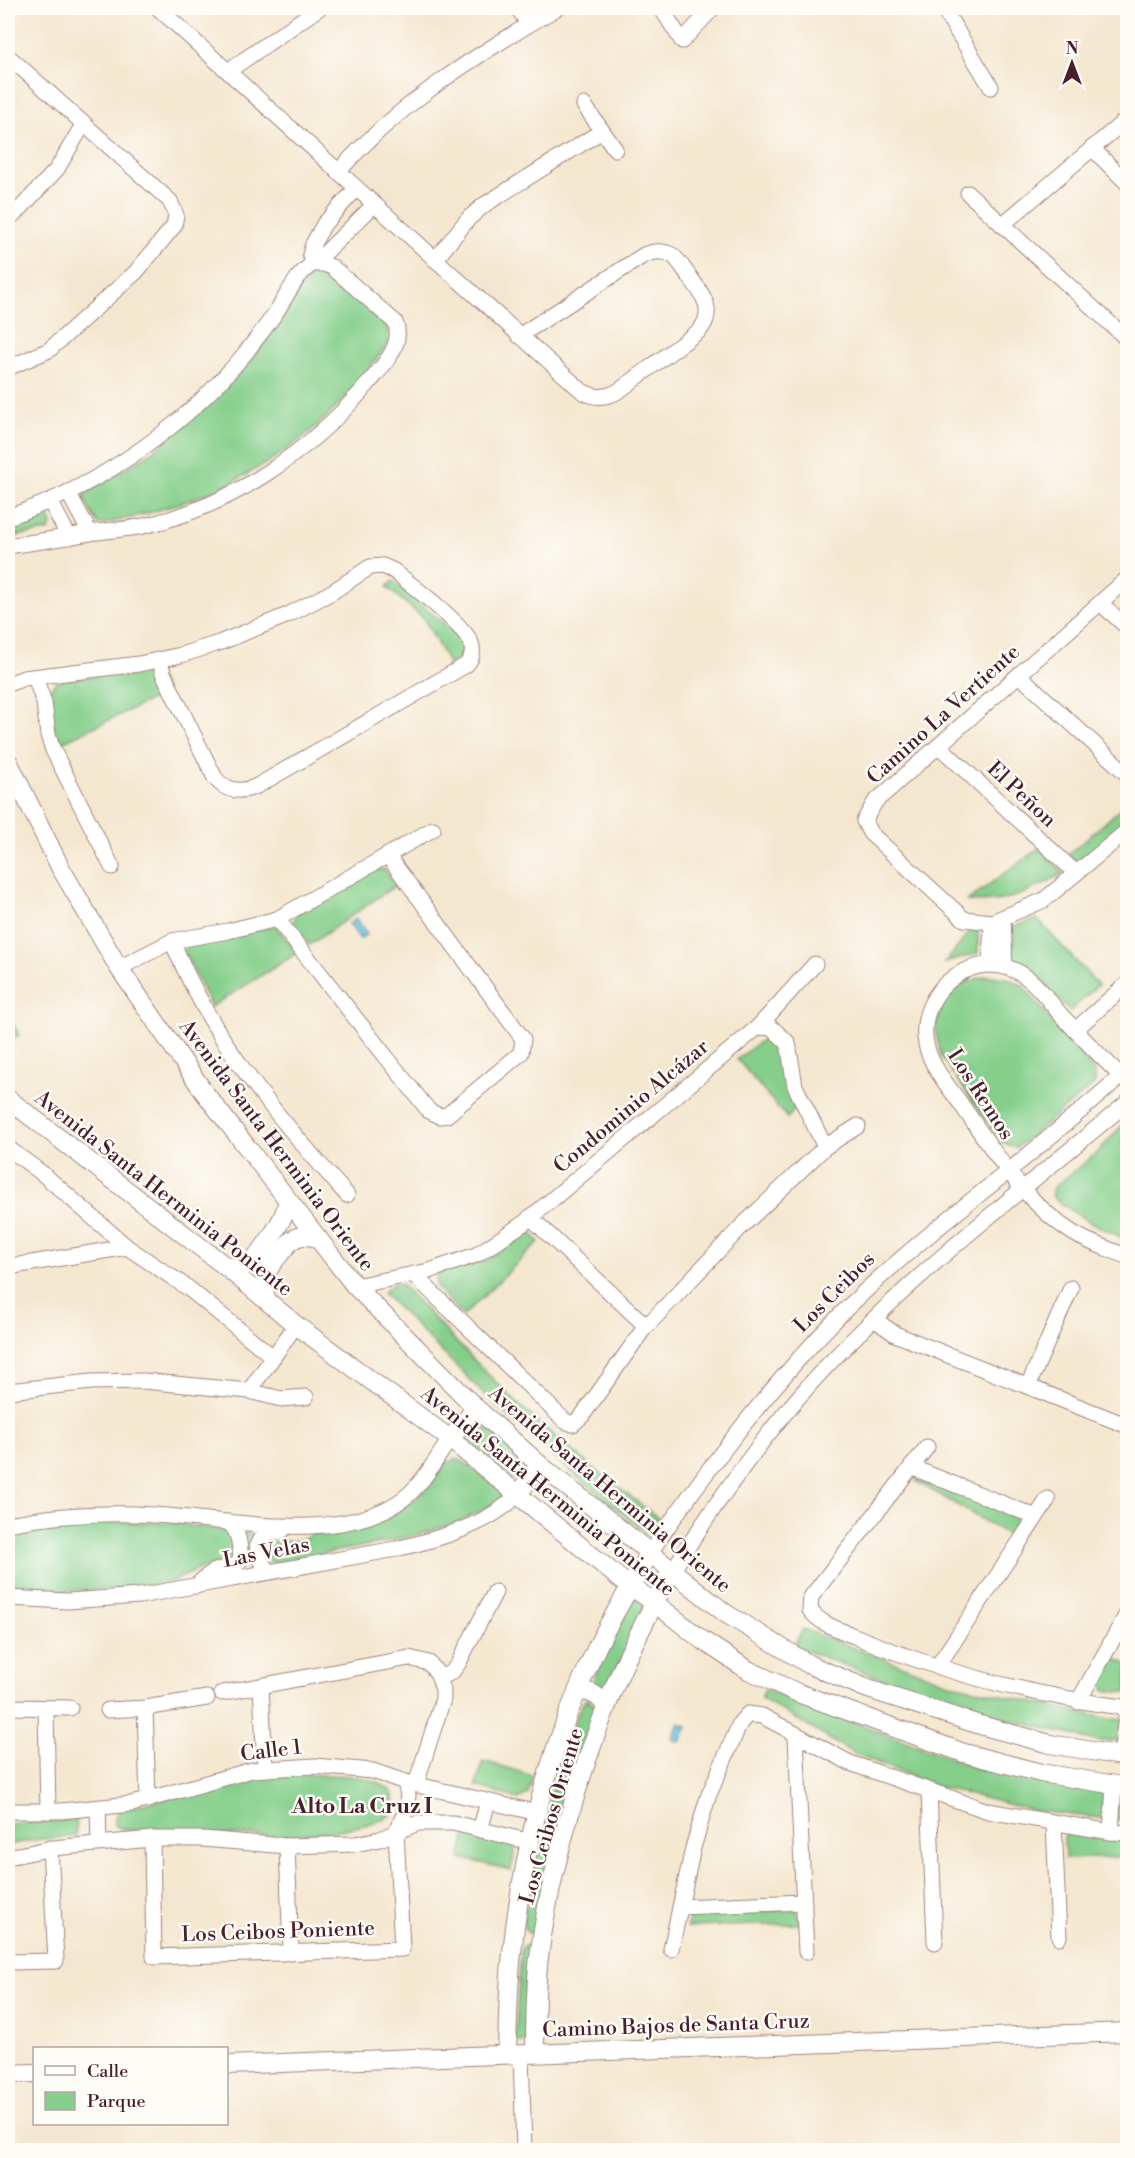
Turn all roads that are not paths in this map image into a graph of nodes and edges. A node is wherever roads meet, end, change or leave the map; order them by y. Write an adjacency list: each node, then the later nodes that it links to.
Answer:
1 (158, 8): 10 (street)
2 (319, 8): 10 (street)
3 (518, 8): 8 (street)
4 (557, 8): 8 (street)
5 (661, 8): 6 (street)
6 (713, 8)
7 (943, 8): 11 (street)
8 (528, 24): 18 (street)
9 (8, 56): 14 (street)
10 (228, 71): 18 (street)
11 (991, 87)
12 (584, 105): 15 (street)
13 (1128, 118): 16 (street)
14 (84, 123): 23 (street); 29 (street)
15 (602, 131): 17 (street); 25 (street)
16 (1092, 148): 19 (street); 24 (street)
17 (615, 149)
18 (338, 172): 20 (street)
19 (1128, 184)
20 (356, 189): 22 (street); 26 (street)
21 (968, 193): 24 (street)
22 (374, 205): 25 (street); 26 (street)
23 (8, 219)
24 (1002, 225): 28 (street)
25 (435, 260): 27 (street)
26 (315, 263): 30 (street); 33 (street)
27 (519, 336): 27 (street)
28 (1128, 340)
29 (8, 368)
30 (68, 492): 31 (street); 33 (street)
31 (50, 501): 32 (street); 34 (street)
32 (8, 517)
33 (90, 533): 34 (street)
34 (69, 537): 35 (street)
35 (8, 546)
36 (1128, 578): 37 (street, Camino La Vertiente)
37 (1100, 603): 38 (street); 40 (street, Camino La Vertiente)
38 (1128, 628)
39 (160, 660): 39 (street); 41 (street)
40 (1019, 675): 43 (street, Camino La Vertiente); 45 (street)
41 (35, 677): 42 (street); 49 (street)
42 (8, 684)
43 (939, 746): 50 (street, El Peñon); 52 (street, Camino La Vertiente)
44 (8, 761): 56 (street, Avenida Santa Herminia Oriente)
45 (1128, 775)
46 (433, 829): 48 (street)
47 (1128, 830): 50 (street)
48 (388, 856): 51 (street); 51 (street)
49 (112, 867)
50 (1076, 873): 52 (street)
51 (277, 919): 53 (street)
52 (998, 921): 55 (street)
53 (172, 940): 56 (street); 68 (street)
54 (815, 964): 58 (street, Condominio Alcázar)
55 (997, 966): 59 (street); 66 (street, Los Remos)
56 (119, 968): 69 (street, Avenida Santa Herminia Oriente)
57 (1128, 983): 59 (street)
58 (758, 1027): 64 (street); 70 (street, Condominio Alcázar)
59 (1075, 1030): 60 (street)
60 (1124, 1079): 66 (street, Los Ceibos)
61 (8, 1099): 74 (street, Avenida Santa Herminia Poniente)
62 (1128, 1102): 67 (street)
63 (858, 1126): 64 (street)
64 (825, 1147): 82 (street)
65 (8, 1148): 72 (street)
66 (1008, 1172): 67 (street, Los Remos); 84 (street, Los Ceibos)
67 (1022, 1188): 73 (street, Los Remos); 80 (street)
68 (347, 1195)
69 (288, 1201): 71 (street, Avenida Santa Herminia Oriente); 74 (street)
70 (530, 1217): 76 (street, Condominio Alcázar); 82 (street)
71 (318, 1238): 77 (street, Avenida Santa Herminia Oriente); 79 (street)
72 (127, 1247): 75 (street); 83 (street)
73 (1128, 1257)
74 (225, 1266): 79 (street, Avenida Santa Herminia Poniente)
75 (8, 1267)
76 (413, 1274): 77 (street, Condominio Alcázar); 82 (street)
77 (355, 1287): 90 (street, Avenida Santa Herminia Oriente)
78 (1071, 1288): 86 (street)
79 (266, 1299): 81 (street, Avenida Santa Herminia Poniente)
80 (874, 1319): 85 (street); 86 (street)
81 (296, 1325): 83 (street); 92 (street, Avenida Santa Herminia Poniente)
82 (646, 1326)
83 (273, 1357): 88 (street)
84 (792, 1367): 85 (street); 102 (street, Los Ceibos)
85 (810, 1384): 103 (street)
86 (1028, 1386): 91 (street)
87 (8, 1391): 88 (street)
88 (249, 1391): 89 (street)
89 (306, 1397)
90 (476, 1408): 92 (street); 94 (street, Avenida Santa Herminia Oriente)
91 (1128, 1426)
92 (450, 1438): 96 (street, Avenida Santa Herminia Poniente); 101 (street, Las Velas)
93 (927, 1447): 95 (street)
94 (540, 1465): 96 (street); 102 (street, Avenida Santa Herminia Oriente)
95 (911, 1467): 98 (street); 111 (street)
96 (518, 1494): 104 (street, Las Velas); 106 (street, Avenida Santa Herminia Poniente)
97 (1048, 1499): 98 (street)
98 (1036, 1517): 111 (street)
99 (228, 1522): 100 (street, Las Velas); 101 (street, Las Velas); 105 (street)
100 (8, 1524)
101 (288, 1527): 104 (street)
102 (651, 1551): 103 (street, Avenida Santa Herminia Oriente); 106 (street, Los Ceibos)
103 (673, 1570): 109 (street); 123 (street, Avenida Santa Herminia Oriente)
104 (269, 1572): 105 (street, Las Velas)
105 (196, 1586): 108 (street, Las Velas)
106 (630, 1586): 109 (street, Avenida Santa Herminia Poniente); 114 (street)
107 (495, 1592): 112 (street)
108 (8, 1598)
109 (655, 1603): 117 (street, Los Ceibos Oriente); 126 (street, Avenida Santa Herminia Poniente)
110 (1128, 1612): 115 (street)
111 (937, 1667): 115 (street)
112 (441, 1678): 113 (street); 128 (street)
113 (261, 1686): 120 (street); 127 (street)
114 (578, 1691): 117 (street); 136 (street)
115 (1078, 1702): 121 (street)
116 (8, 1707): 118 (street)
117 (606, 1707): 151 (street, Los Ceibos Oriente)
118 (46, 1708): 119 (street); 135 (street)
119 (70, 1708)
120 (145, 1708): 122 (street); 131 (street)
121 (1127, 1708): 125 (street)
122 (108, 1710)
123 (1015, 1734): 125 (street, Avenida Santa Herminia Oriente); 126 (street)
124 (796, 1736): 130 (street); 148 (street); 149 (street)
125 (1124, 1756)
126 (1005, 1764): 129 (street, Avenida Santa Herminia Poniente)
127 (265, 1769): 128 (street, Calle 1); 131 (street, Calle 1)
128 (410, 1783): 132 (street, Calle 1); 139 (street)
129 (1121, 1786): 140 (street)
130 (929, 1791): 137 (street); 153 (street)
131 (148, 1800): 133 (street, Calle 1)
132 (488, 1802): 136 (street, Calle 1); 138 (street)
133 (98, 1808): 135 (street, Calle 1); 144 (street)
134 (8, 1811): 135 (street, Calle 1)
135 (48, 1811)
136 (538, 1813): 143 (street)
137 (1054, 1823): 140 (street); 152 (street)
138 (480, 1830): 139 (street); 143 (street)
139 (396, 1831): 145 (street); 156 (street, Los Ceibos Poniente)
140 (1111, 1832): 141 (street)
141 (1128, 1833)
142 (152, 1839): 144 (street); 145 (street); 156 (street, Los Ceibos Poniente)
143 (531, 1842): 150 (street)
144 (99, 1843): 146 (street)
145 (287, 1846): 156 (street)
146 (50, 1848): 147 (street); 157 (street)
147 (8, 1857)
148 (804, 1902): 149 (street); 155 (street)
149 (680, 1907): 154 (street)
150 (515, 1930): 151 (street); 159 (street)
151 (543, 1934): 159 (street, Los Ceibos Oriente)
152 (1059, 1937)
153 (935, 1942)
154 (671, 1949)
155 (806, 1952)
156 (291, 1953)
157 (8, 1962)
158 (1128, 2032): 159 (street, Camino Bajos de Santa Cruz)
159 (521, 2053): 160 (street, Camino Bajos de Santa Cruz); 163 (street)
160 (228, 2065)
161 (33, 2073): 162 (street)
162 (8, 2074)
163 (524, 2151)

